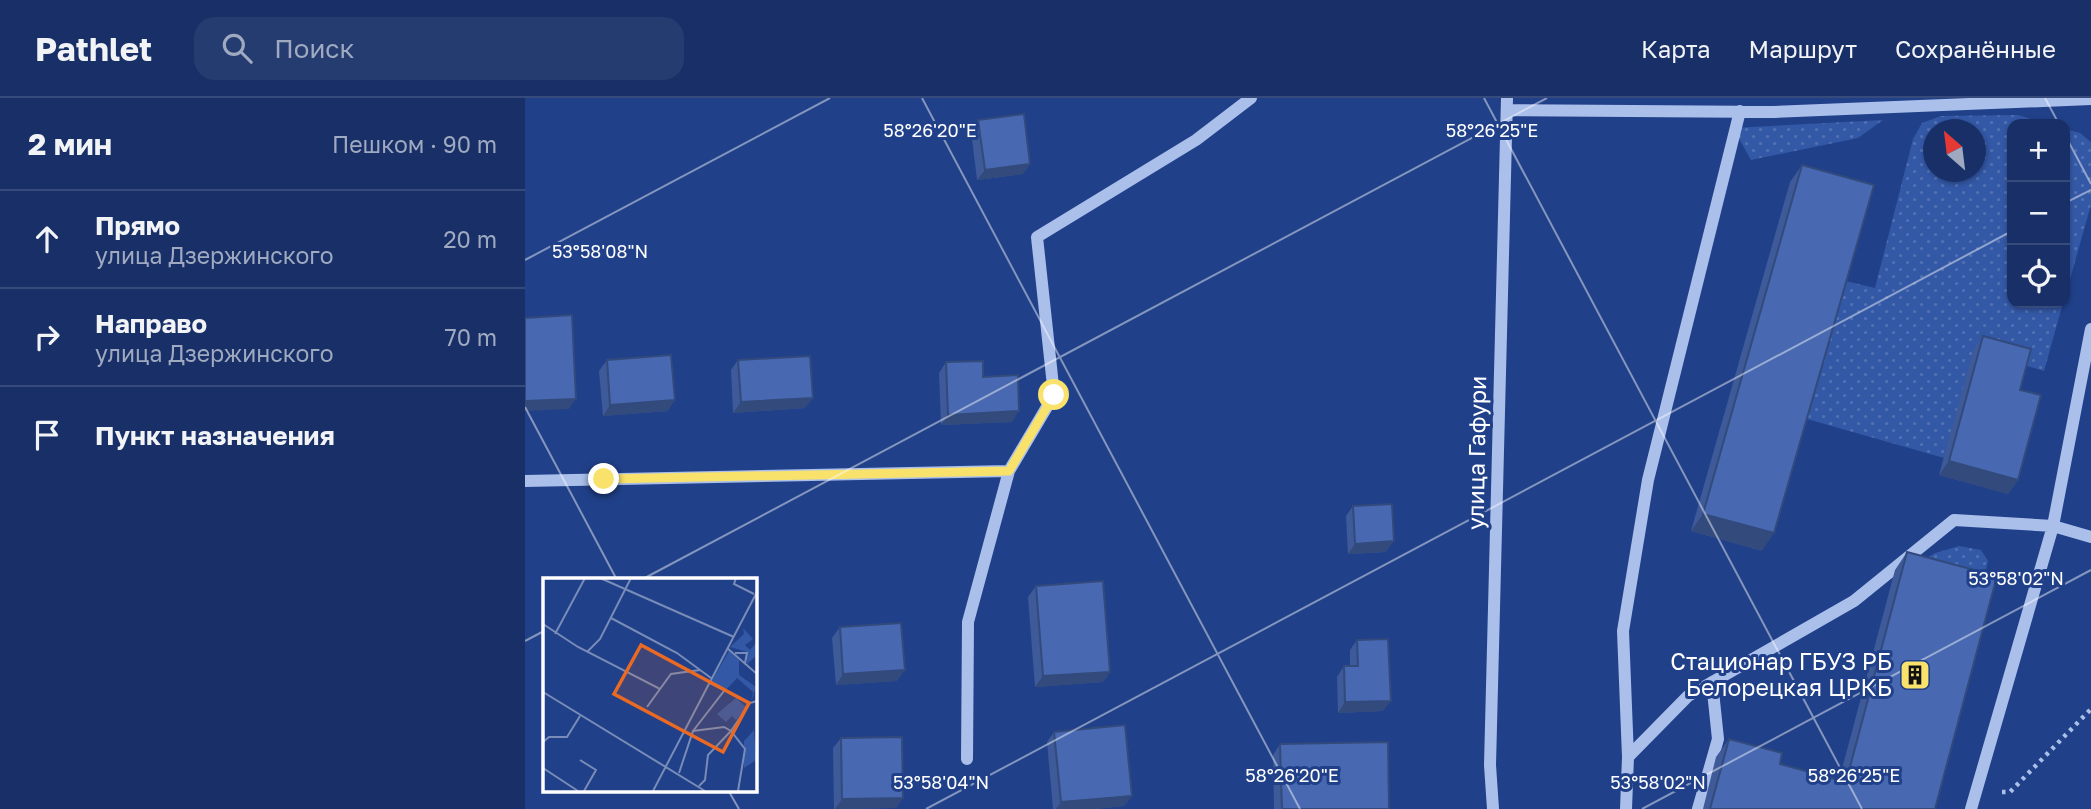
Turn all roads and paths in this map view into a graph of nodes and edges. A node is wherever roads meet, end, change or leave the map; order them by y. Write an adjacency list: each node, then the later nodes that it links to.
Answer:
1 (1251, 98): 9 (street)
2 (1777, 98): 7 (street)
3 (2043, 99): 4 (street); 7 (street)
4 (2091, 99)
5 (1507, 104): 6 (street); 18 (street, улица Гафури)
6 (1740, 111): 7 (street); 15 (street)
7 (1774, 112)
8 (2091, 329): 11 (street)
9 (1009, 471): 10 (street); 16 (street)
10 (525, 481)
11 (2053, 526): 12 (street); 13 (street); 17 (street)
12 (2091, 537)
13 (1712, 682): 15 (street); 20 (street)
14 (2091, 709): 17 (path)
15 (1628, 757): 19 (street)
16 (967, 759)
17 (1977, 791): 21 (street)
18 (1493, 809)
19 (1626, 809)
20 (1698, 809)
21 (1972, 809)

